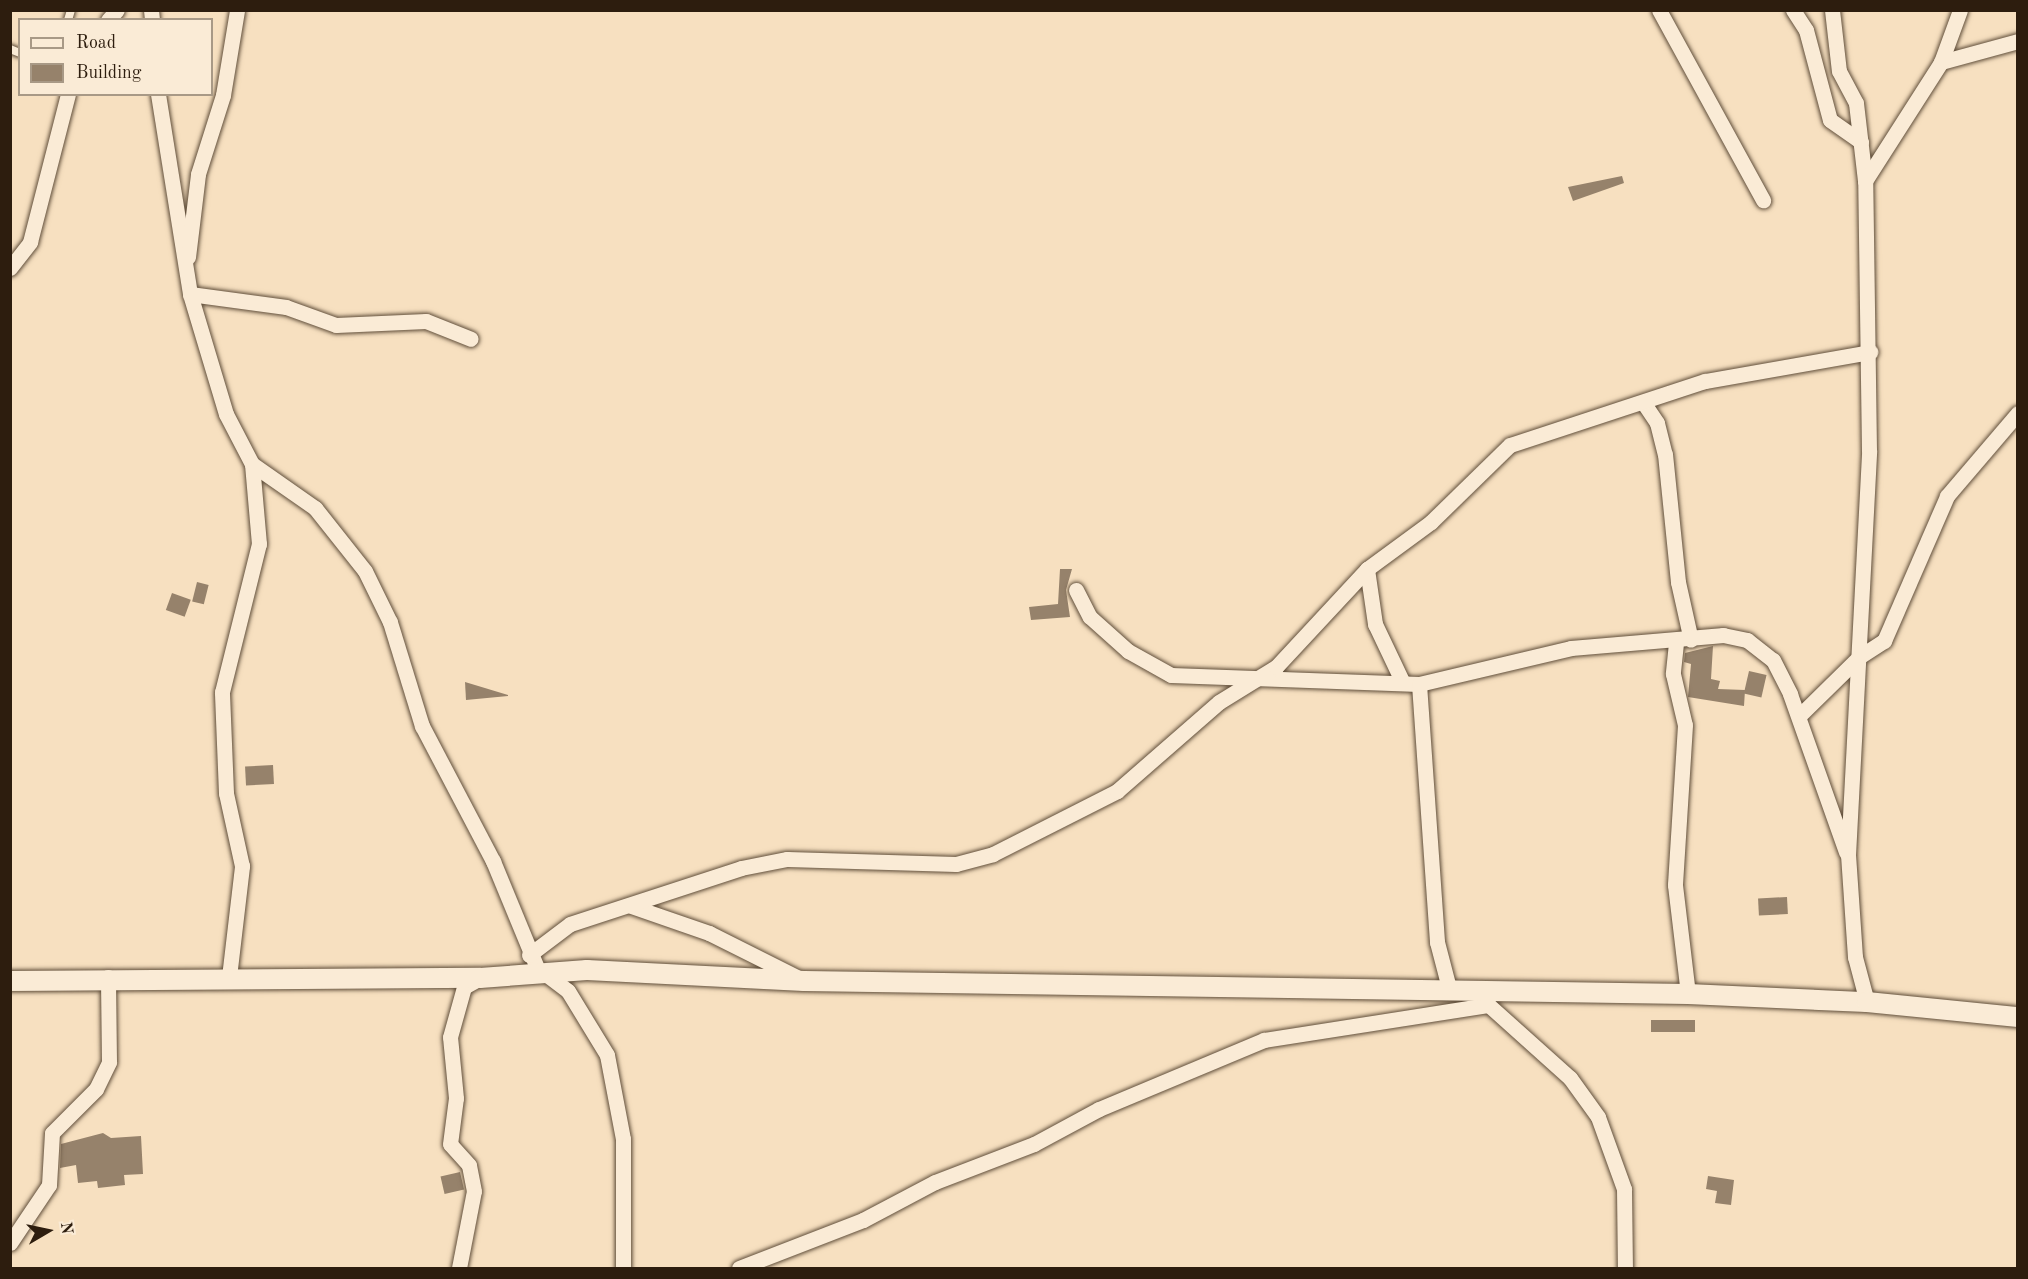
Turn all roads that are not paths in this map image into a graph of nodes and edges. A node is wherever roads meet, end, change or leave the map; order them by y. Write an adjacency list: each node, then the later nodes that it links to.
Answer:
1 (237, 10): 14 (street)
2 (1659, 10): 12 (street)
3 (1793, 10): 10 (street)
4 (1832, 10): 10 (street)
5 (1960, 10): 7 (street)
6 (2018, 41): 7 (street)
7 (1941, 62): 11 (street)
8 (67, 96): 13 (street)
9 (158, 96): 14 (street)
10 (1861, 142): 11 (street)
11 (1865, 181): 17 (street)
12 (1763, 200)
13 (10, 268)
14 (186, 272): 15 (street)
15 (190, 294): 16 (street); 20 (street)
16 (471, 339)
17 (1870, 352): 18 (street); 24 (street)
18 (1643, 402): 21 (street); 23 (street)
19 (2018, 413): 24 (street)
20 (252, 464): 30 (street); 33 (street)
21 (1367, 569): 25 (street); 26 (street)
22 (1076, 590): 25 (street)
23 (1683, 641): 26 (street); 27 (street); 38 (street)
24 (1859, 657): 27 (street); 28 (street)
25 (1261, 678): 26 (street); 29 (street)
26 (1411, 684): 37 (street)
27 (1800, 715): 28 (street)
28 (1848, 855): 40 (street)
29 (631, 906): 30 (street); 36 (street)
30 (529, 955): 31 (street)
31 (543, 975): 34 (street); 36 (street); 44 (street)
32 (108, 977): 33 (street); 35 (street); 42 (street)
33 (229, 977): 34 (street)
34 (480, 978): 43 (street)
35 (10, 981)
36 (804, 981): 37 (street)
37 (1449, 988): 39 (street)
38 (1688, 994): 39 (street); 40 (street)
39 (1481, 998): 45 (street); 46 (street)
40 (1867, 1002): 41 (street)
41 (2018, 1017)
42 (10, 1244)
43 (459, 1269)
44 (623, 1269)
45 (739, 1269)
46 (1625, 1269)

